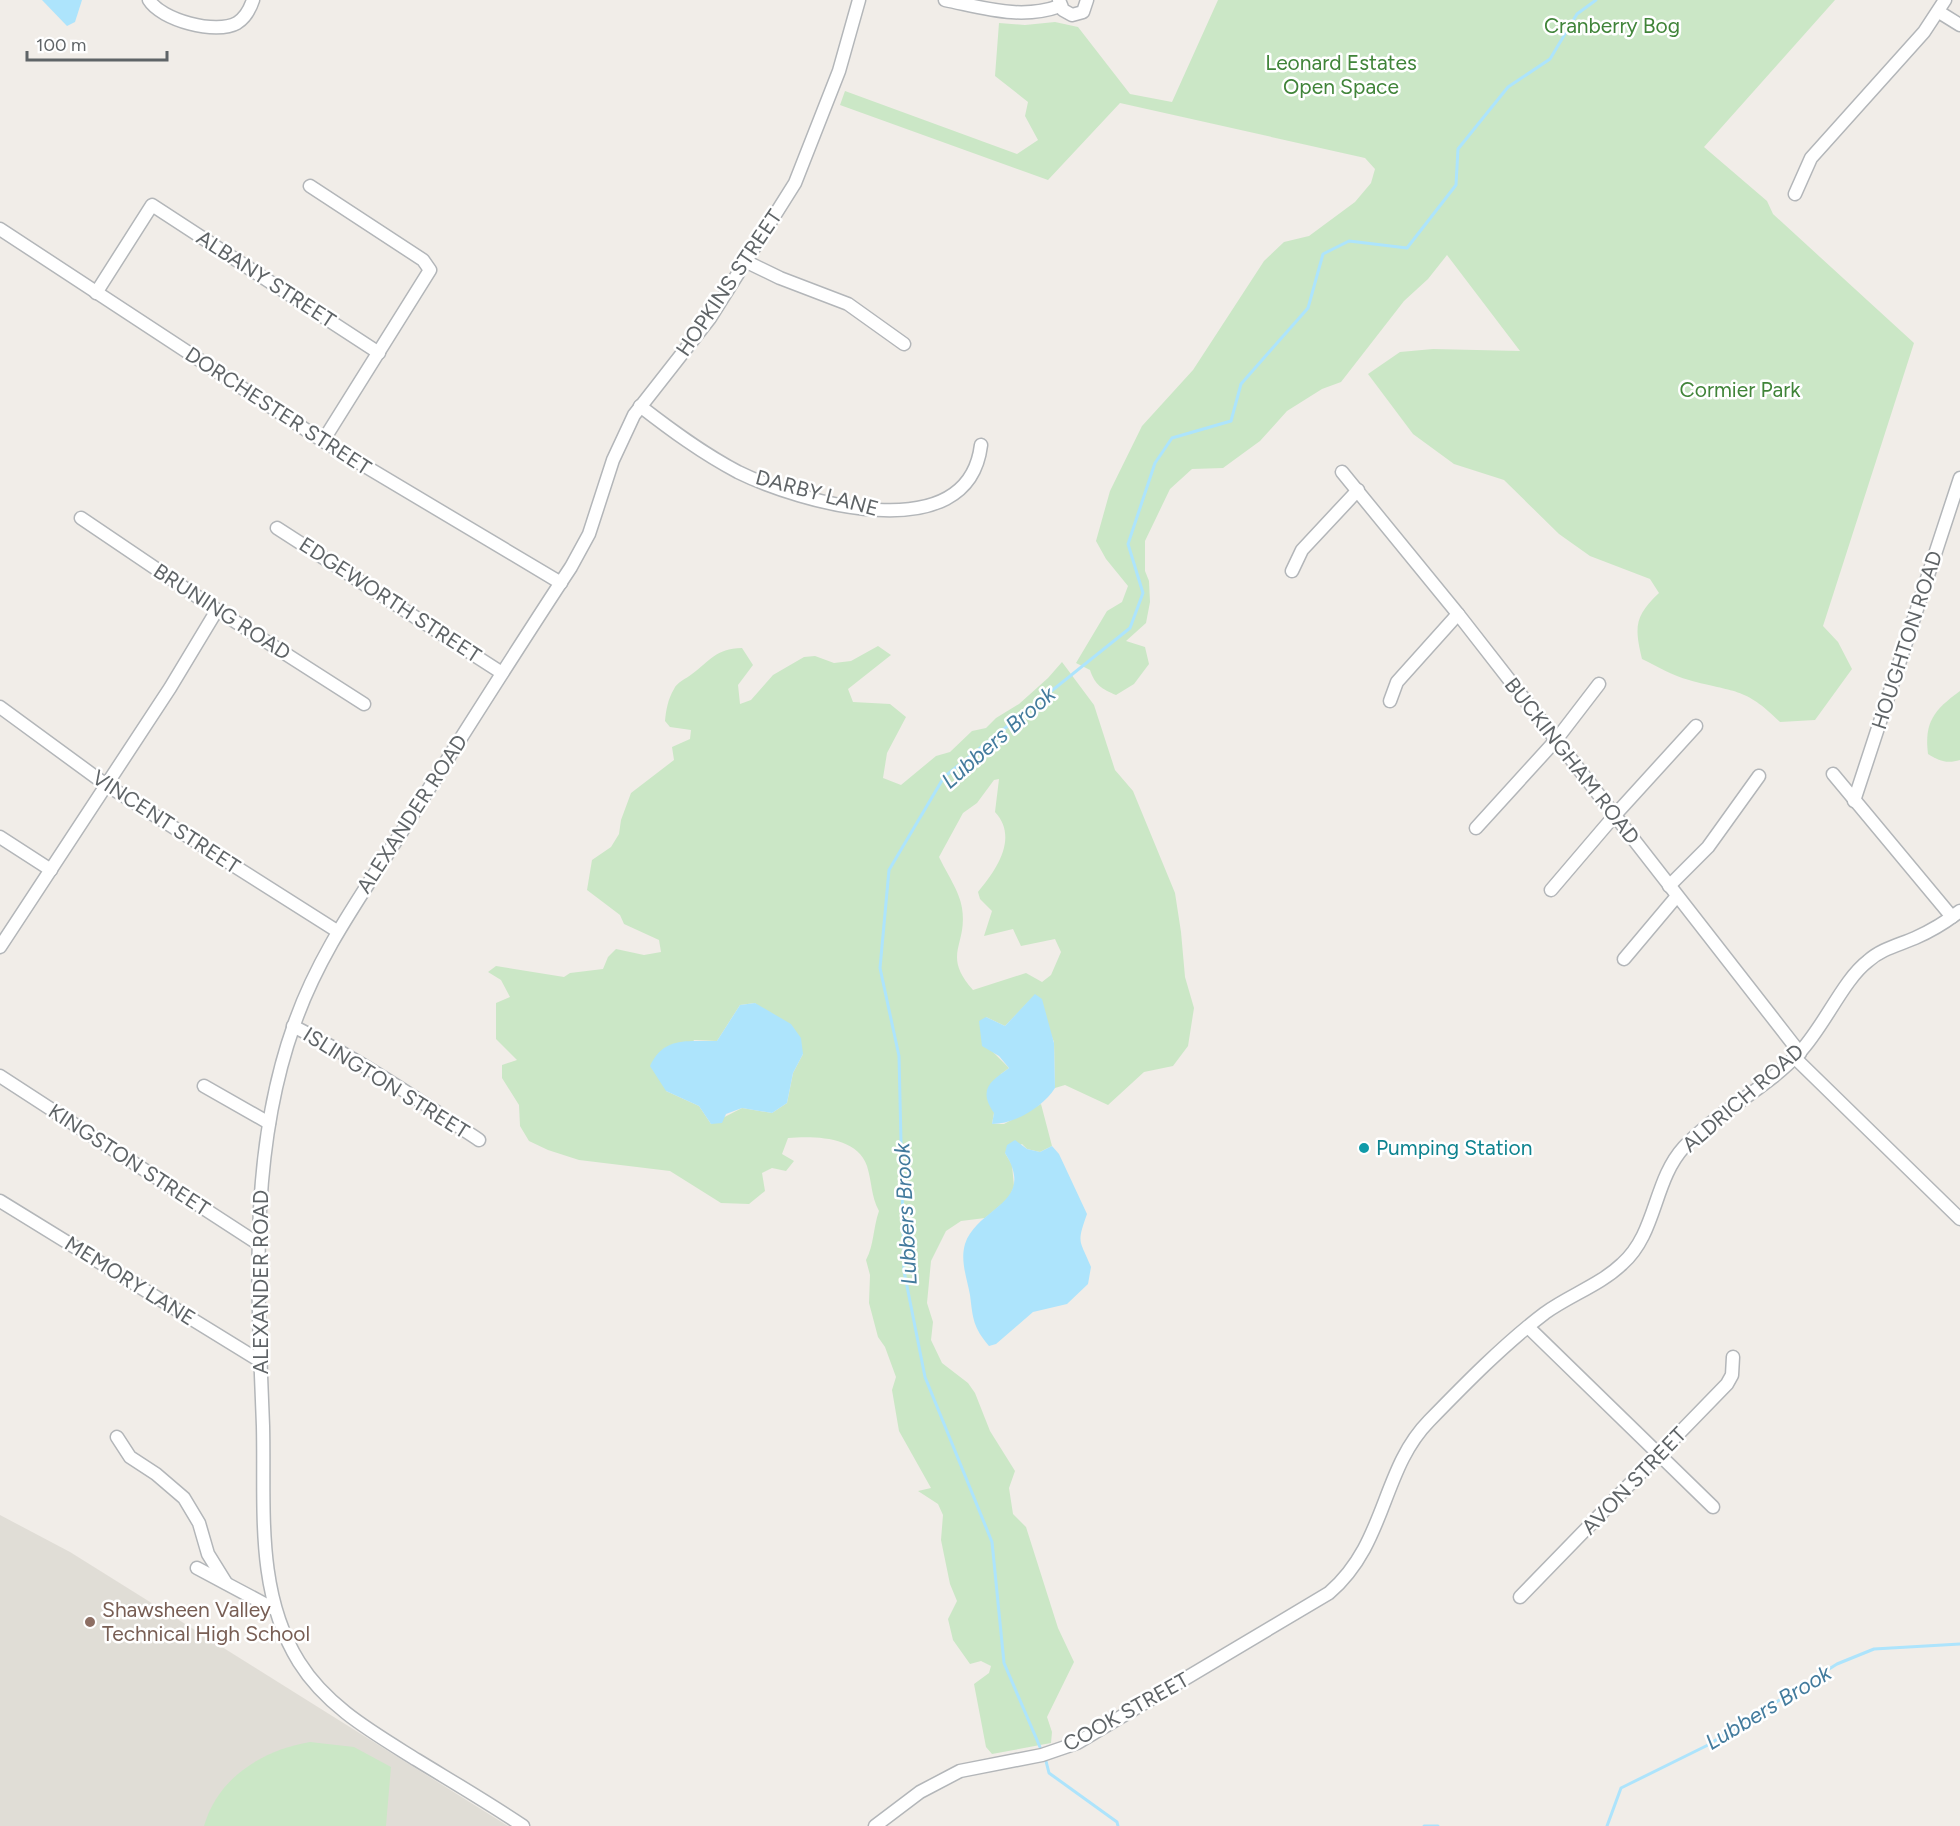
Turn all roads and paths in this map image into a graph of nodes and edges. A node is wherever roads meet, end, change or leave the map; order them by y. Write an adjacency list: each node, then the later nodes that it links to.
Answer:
1 (149, 0): 2 (street)
2 (253, 0)
3 (859, 0): 13 (street, HOPKINS STREET)
4 (945, 0): 7 (street)
5 (1087, 0): 7 (street)
6 (1945, 0): 8 (street)
7 (1060, 3)
8 (1939, 12): 9 (street); 11 (street)
9 (1960, 25)
10 (310, 186): 16 (street)
11 (1796, 194)
12 (0, 229): 14 (street, DORCHESTER STREET)
13 (747, 262): 15 (street); 17 (street, HOPKINS STREET)
14 (96, 293): 16 (street, ALBANY STREET); 18 (street, DORCHESTER STREET)
15 (904, 344)
16 (379, 353): 18 (street)
17 (640, 406): 19 (street, DARBY LANE); 25 (street, HOPKINS STREET)
18 (323, 441): 27 (street, DORCHESTER STREET)
19 (981, 445)
20 (1342, 472): 22 (street, BUCKINGHAM ROAD)
21 (1960, 478): 40 (street, HOUGHTON ROAD)
22 (1358, 490): 26 (street); 29 (street, BUCKINGHAM ROAD)
23 (81, 518): 28 (street, BRUNING ROAD)
24 (277, 528): 30 (street, EDGEWORTH STREET)
25 (577, 556): 27 (street, ALEXANDER ROAD)
26 (1292, 571)
27 (561, 583): 30 (street, ALEXANDER ROAD)
28 (217, 610): 33 (street, BRUNING ROAD); 39 (street)
29 (1458, 614): 32 (street); 36 (street, BUCKINGHAM ROAD)
30 (502, 673): 48 (street, ALEXANDER ROAD)
31 (1599, 684): 36 (street)
32 (1390, 701)
33 (364, 704)
34 (0, 707): 39 (street, VINCENT STREET)
35 (1696, 726): 41 (street)
36 (1556, 740): 41 (street, BUCKINGHAM ROAD); 42 (street)
37 (1833, 774): 40 (street)
38 (1759, 776): 46 (street)
39 (105, 784): 44 (street); 48 (street, VINCENT STREET)
40 (1854, 801): 47 (street)
41 (1615, 815): 45 (street); 46 (street, BUCKINGHAM ROAD)
42 (1476, 828)
43 (0, 837): 44 (street)
44 (51, 870): 49 (street)
45 (1551, 890)
46 (1673, 891): 50 (street); 52 (street, BUCKINGHAM ROAD)
47 (1956, 914): 52 (street, ALDRICH ROAD)
48 (337, 931): 51 (street, ALEXANDER ROAD)
49 (0, 947)
50 (1624, 959)
51 (293, 1026): 55 (street, ALEXANDER ROAD); 56 (street, ISLINGTON STREET)
52 (1797, 1056): 58 (street, BUCKINGHAM ROAD); 60 (street, ALDRICH ROAD)
53 (0, 1076): 59 (street, KINGSTON STREET)
54 (204, 1086): 55 (street)
55 (270, 1123): 59 (street, ALEXANDER ROAD)
56 (479, 1140)
57 (0, 1201): 62 (street, MEMORY LANE)
58 (1960, 1219)
59 (257, 1243): 62 (street, ALEXANDER ROAD)
60 (1528, 1327): 64 (street); 68 (street, ALDRICH ROAD)
61 (1733, 1357): 64 (street, AVON STREET)
62 (260, 1361): 70 (street, ALEXANDER ROAD)
63 (117, 1437): 67 (street)
64 (1659, 1457): 65 (street); 69 (street, AVON STREET)
65 (1713, 1508)
66 (197, 1568): 67 (street)
67 (226, 1583): 70 (street)
68 (1336, 1586): 72 (street, COOK STREET)
69 (1520, 1598)
70 (274, 1609): 71 (street, ALEXANDER ROAD)
71 (523, 1826)
72 (875, 1826)

